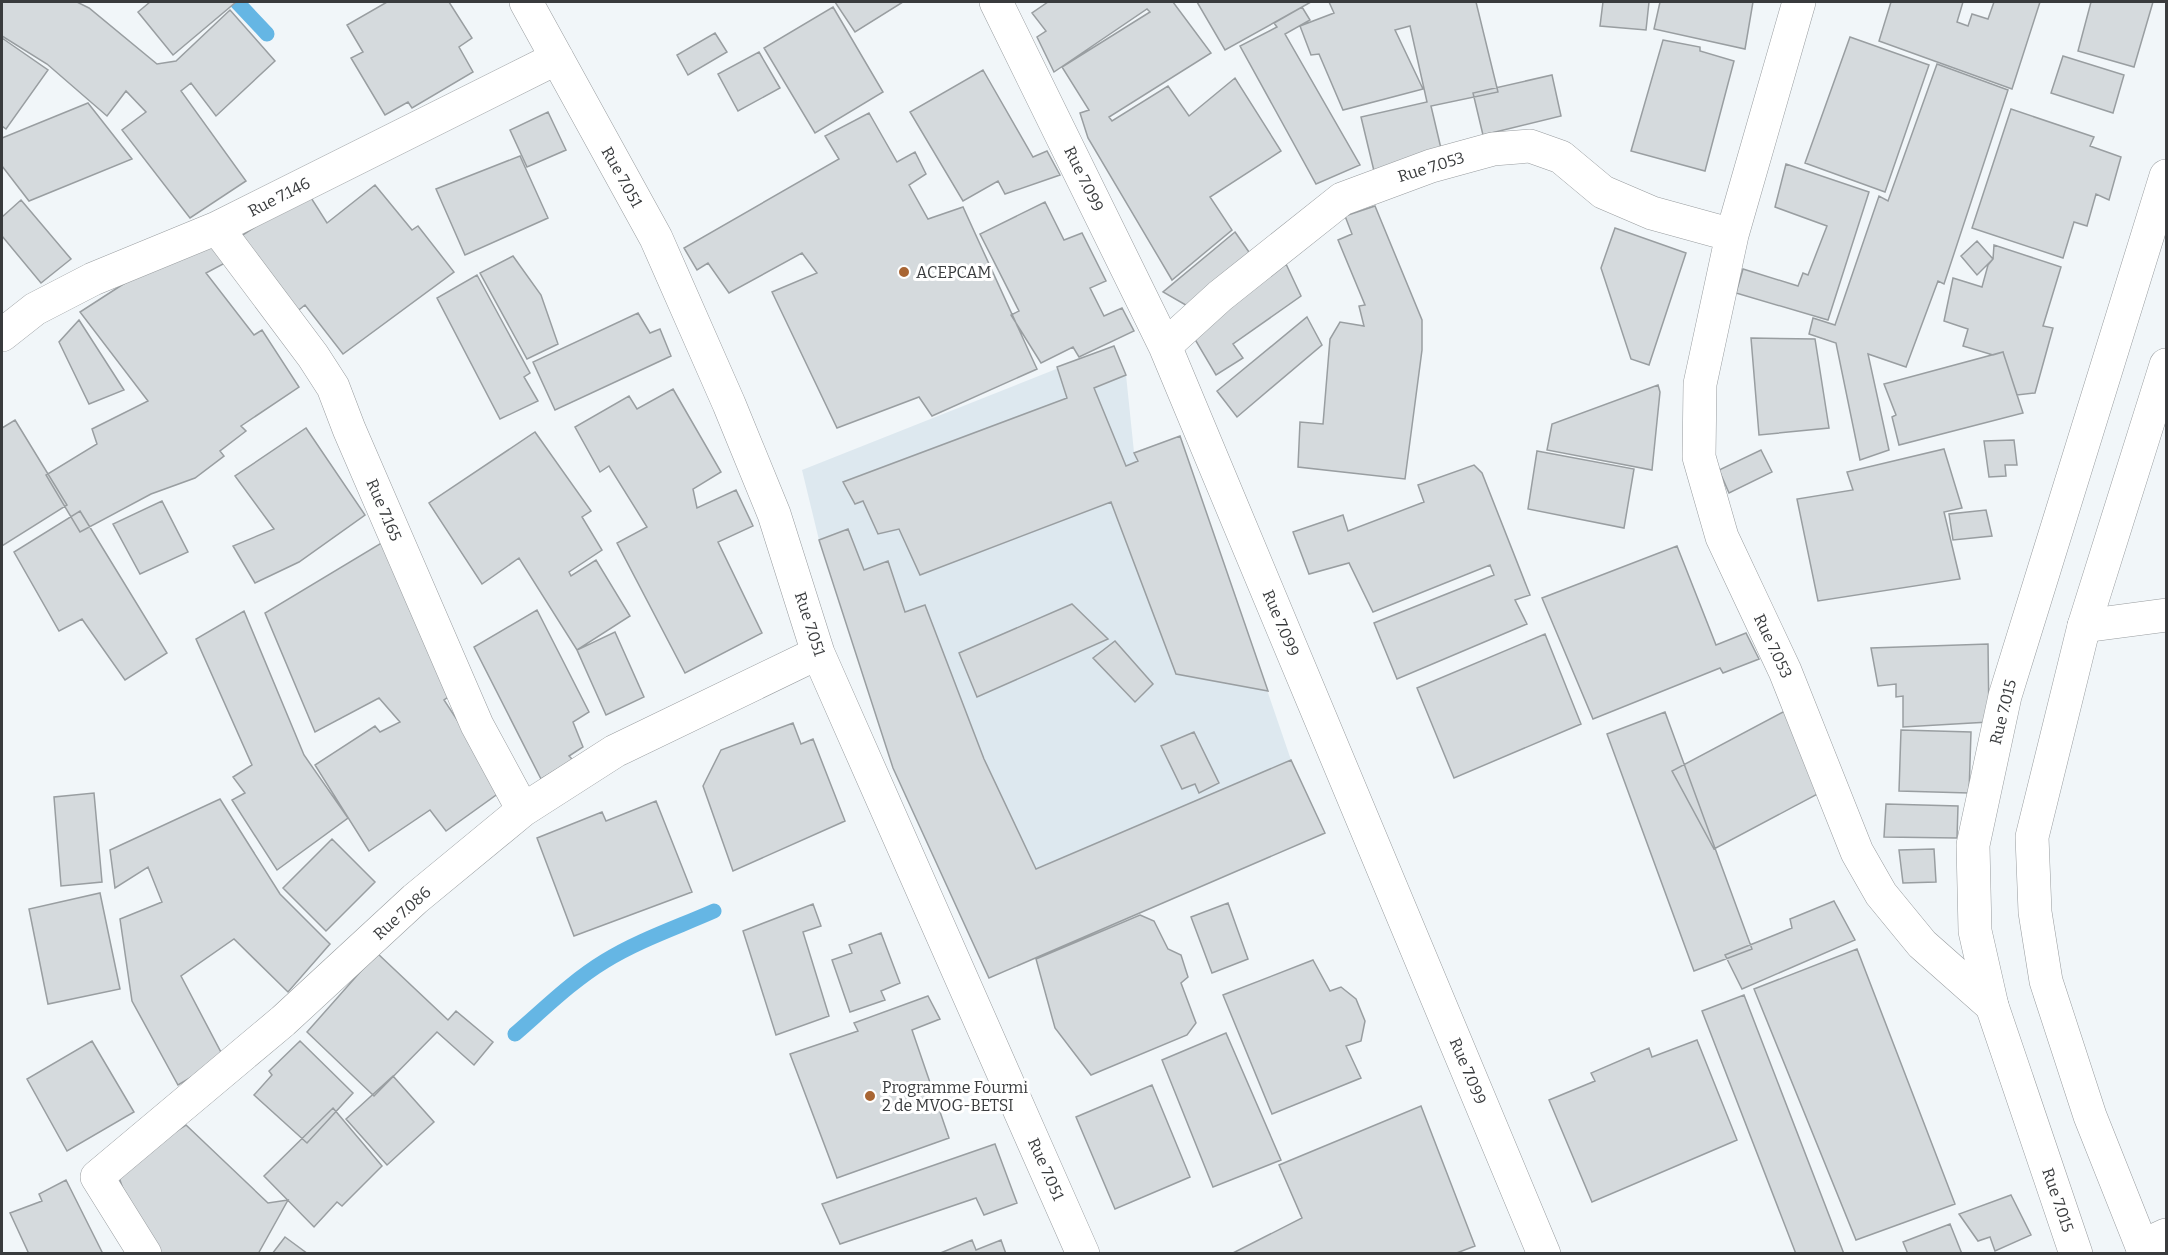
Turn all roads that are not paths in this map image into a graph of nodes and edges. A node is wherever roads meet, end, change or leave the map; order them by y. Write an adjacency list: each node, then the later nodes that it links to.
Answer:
1 (526, 2): 4 (street, Rue 7.051)
2 (996, 2): 9 (street, Rue 7.099)
3 (1799, 2): 7 (street, Rue 7.053)
4 (557, 58): 6 (street, Rue 7.146); 13 (street, Rue 7.051)
5 (2166, 176): 15 (street, Rue 7.015)
6 (218, 228): 8 (street, Rue 7.146); 14 (street, Rue 7.165)
7 (1732, 235): 9 (street, Rue 7.053); 15 (street, Rue 7.053)
8 (2, 335)
9 (1165, 346): 19 (street, Rue 7.099)
10 (2166, 365): 12 (street)
11 (2166, 615): 12 (street)
12 (2084, 626): 16 (street)
13 (818, 653): 14 (street, Rue 7.086); 18 (street, Rue 7.051)
14 (523, 810): 17 (street, Rue 7.086)
15 (1992, 1006): 20 (street, Rue 7.015)
16 (2151, 1245)
17 (145, 1254)
18 (1083, 1254)
19 (1544, 1254)
20 (2076, 1254)

